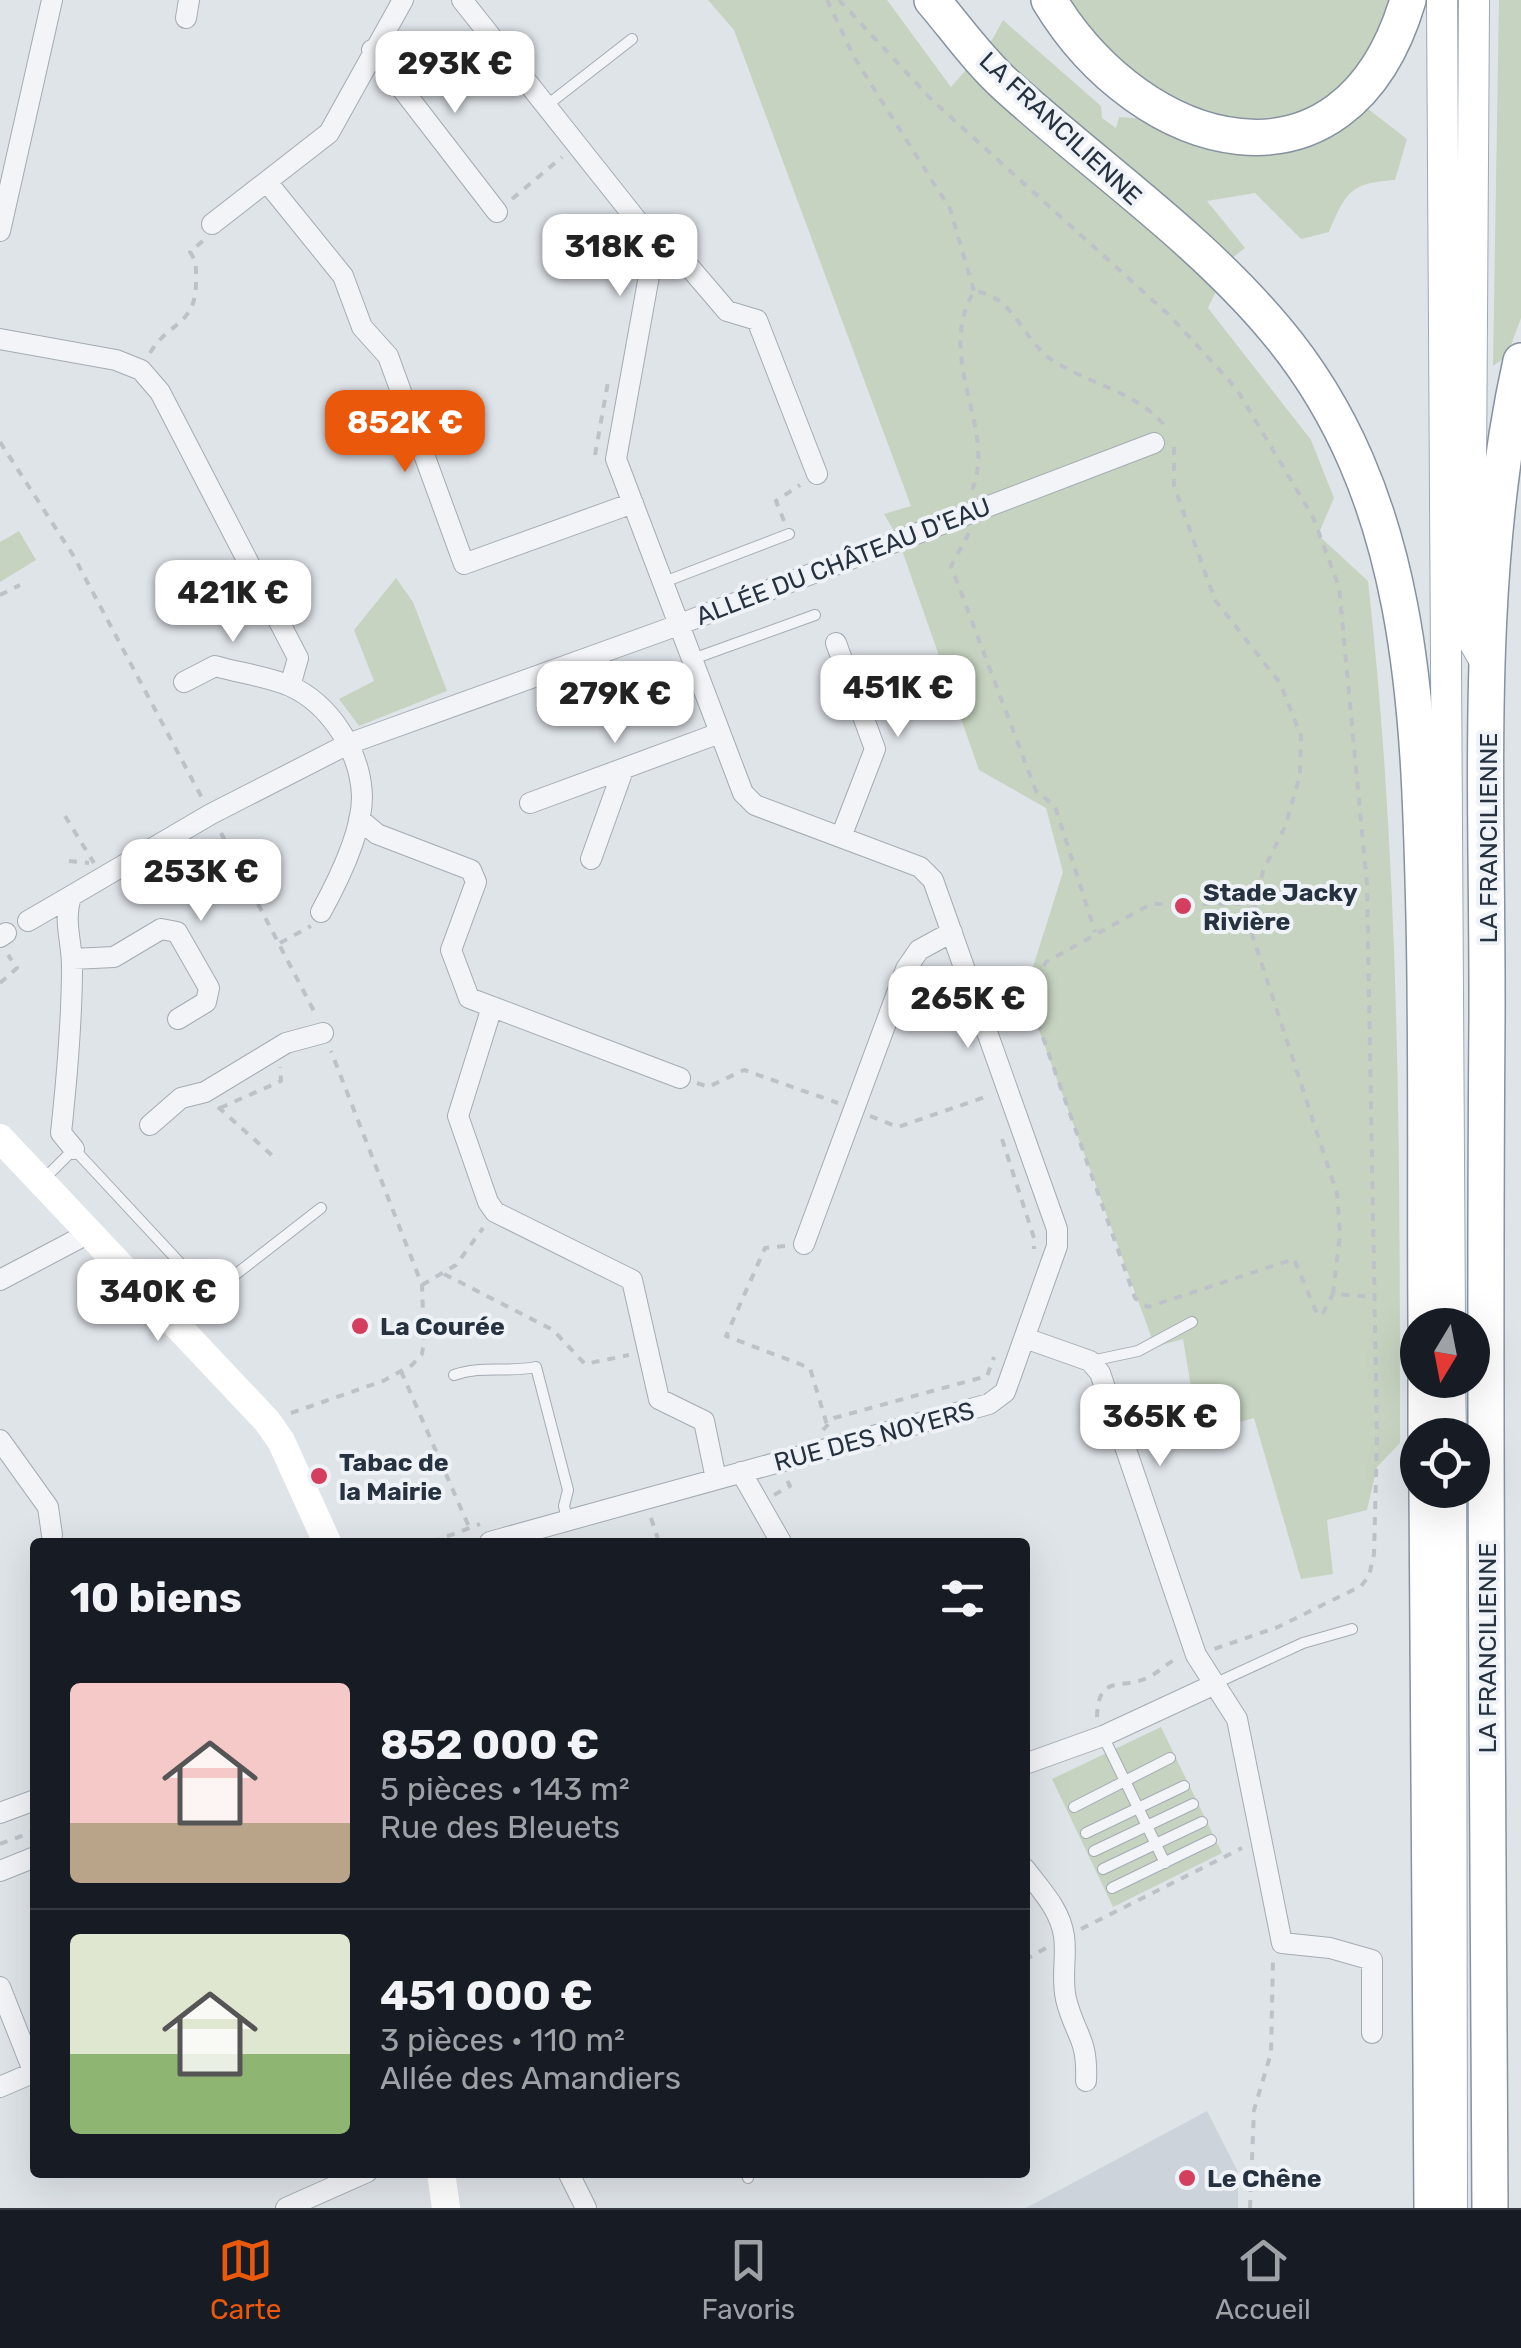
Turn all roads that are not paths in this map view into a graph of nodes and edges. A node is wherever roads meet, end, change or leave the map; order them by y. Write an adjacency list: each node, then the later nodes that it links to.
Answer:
1 (52, 0): 17 (street)
2 (403, 0): 11 (street)
3 (462, 0): 13 (street)
4 (914, 0): 12 (highway)
5 (932, 0): 12 (highway, LA FRANCILIENNE)
6 (1049, 0): 7 (highway)
7 (1408, 0)
8 (1442, 0): 59 (main road)
9 (1474, 0): 30 (main road)
10 (632, 39): 13 (lane)
11 (372, 50): 14 (street); 15 (street)
12 (1004, 83): 58 (highway, LA FRANCILIENNE)
13 (546, 106): 18 (street)
14 (267, 182): 16 (street); 23 (street)
15 (498, 212)
16 (212, 224)
17 (0, 230)
18 (652, 259): 22 (street); 23 (street, RUE DES NOYERS)
19 (0, 339): 32 (street)
20 (1521, 362): 30 (highway, LA FRANCILIENNE)
21 (1154, 443): 27 (street, ALLÉE DU CHÂTEAU D'EAU)
22 (816, 474)
23 (633, 503): 25 (street, RUE DES NOYERS)
24 (789, 534): 25 (lane)
25 (662, 583): 27 (street, RUE DES NOYERS)
26 (815, 615): 29 (lane)
27 (678, 625): 29 (street, RUE DES NOYERS); 34 (street, ALLÉE DU CHÂTEAU D'EAU)
28 (836, 643): 38 (street)
29 (690, 660): 33 (street, RUE DES NOYERS)
30 (1490, 668): 113 (highway, LA FRANCILIENNE)
31 (184, 682): 32 (street)
32 (290, 686): 34 (street)
33 (716, 734): 35 (street); 38 (street, RUE DES NOYERS)
34 (348, 744): 37 (street); 40 (street, ALLÉE DU CHÂTEAU D'EAU)
35 (623, 770): 36 (street); 39 (street)
36 (530, 803)
37 (359, 819): 41 (street); 45 (street)
38 (841, 838): 43 (street, RUE DES NOYERS)
39 (591, 859)
40 (71, 896): 42 (street, ALLÉE DU CHÂTEAU D'EAU); 44 (street)
41 (321, 912)
42 (28, 921)
43 (952, 932): 55 (street); 62 (street, RUE DES NOYERS)
44 (72, 959): 46 (street); 51 (street)
45 (492, 1007): 48 (street); 67 (street)
46 (178, 1019)
47 (324, 1033): 49 (street)
48 (680, 1078)
49 (150, 1125)
50 (0, 1138): 52 (main road)
51 (74, 1150): 52 (lane); 57 (lane)
52 (42, 1180): 54 (main road)
53 (321, 1208): 57 (lane)
54 (91, 1232): 56 (street); 60 (main road)
55 (804, 1244)
56 (0, 1280)
57 (207, 1292): 60 (lane)
58 (1426, 1308)
59 (1450, 1308)
60 (176, 1320): 72 (main road)
61 (1192, 1322): 63 (lane)
62 (1025, 1338): 63 (street); 66 (street, RUE DES NOYERS)
63 (1090, 1362): 76 (street)
64 (454, 1375): 70 (lane)
65 (0, 1440): 71 (street)
66 (741, 1472): 67 (street, RUE DES NOYERS); 74 (street)
67 (716, 1478): 70 (street, RUE DES NOYERS)
68 (1427, 1508): 111 (highway)
69 (1451, 1508): 112 (main road)
70 (568, 1520): 73 (street, RUE DES NOYERS)
71 (52, 1536)
72 (325, 1538)
73 (504, 1538)
74 (779, 1538)
75 (1352, 1629): 76 (lane)
76 (1212, 1685): 77 (street); 100 (street)
77 (1103, 1736): 79 (street); 80 (lane)
78 (1170, 1758): 80 (lane)
79 (1030, 1762)
80 (1126, 1781): 84 (lane); 85 (lane)
81 (1184, 1786): 85 (lane)
82 (30, 1802): 86 (street)
83 (1193, 1804): 88 (lane)
84 (1074, 1807)
85 (1138, 1808): 88 (lane); 89 (lane)
86 (0, 1813)
87 (1202, 1822): 91 (lane)
88 (1147, 1826): 91 (lane); 92 (lane)
89 (1086, 1833)
90 (1212, 1840): 94 (lane)
91 (1156, 1844): 94 (lane); 95 (lane)
92 (1094, 1852)
93 (30, 1859): 96 (street)
94 (1166, 1862): 98 (lane)
95 (1103, 1869)
96 (0, 1871)
97 (1030, 1876): 103 (street)
98 (1112, 1888)
99 (0, 1987): 101 (street)
100 (1372, 2033)
101 (30, 2062)
102 (30, 2074): 104 (street)
103 (1086, 2081)
104 (0, 2087)
105 (354, 2178): 108 (street)
106 (442, 2178): 109 (main road)
107 (571, 2178): 110 (street)
108 (286, 2208)
109 (446, 2208)
110 (586, 2208)
111 (1432, 2208)
112 (1452, 2208)
113 (1490, 2208)

